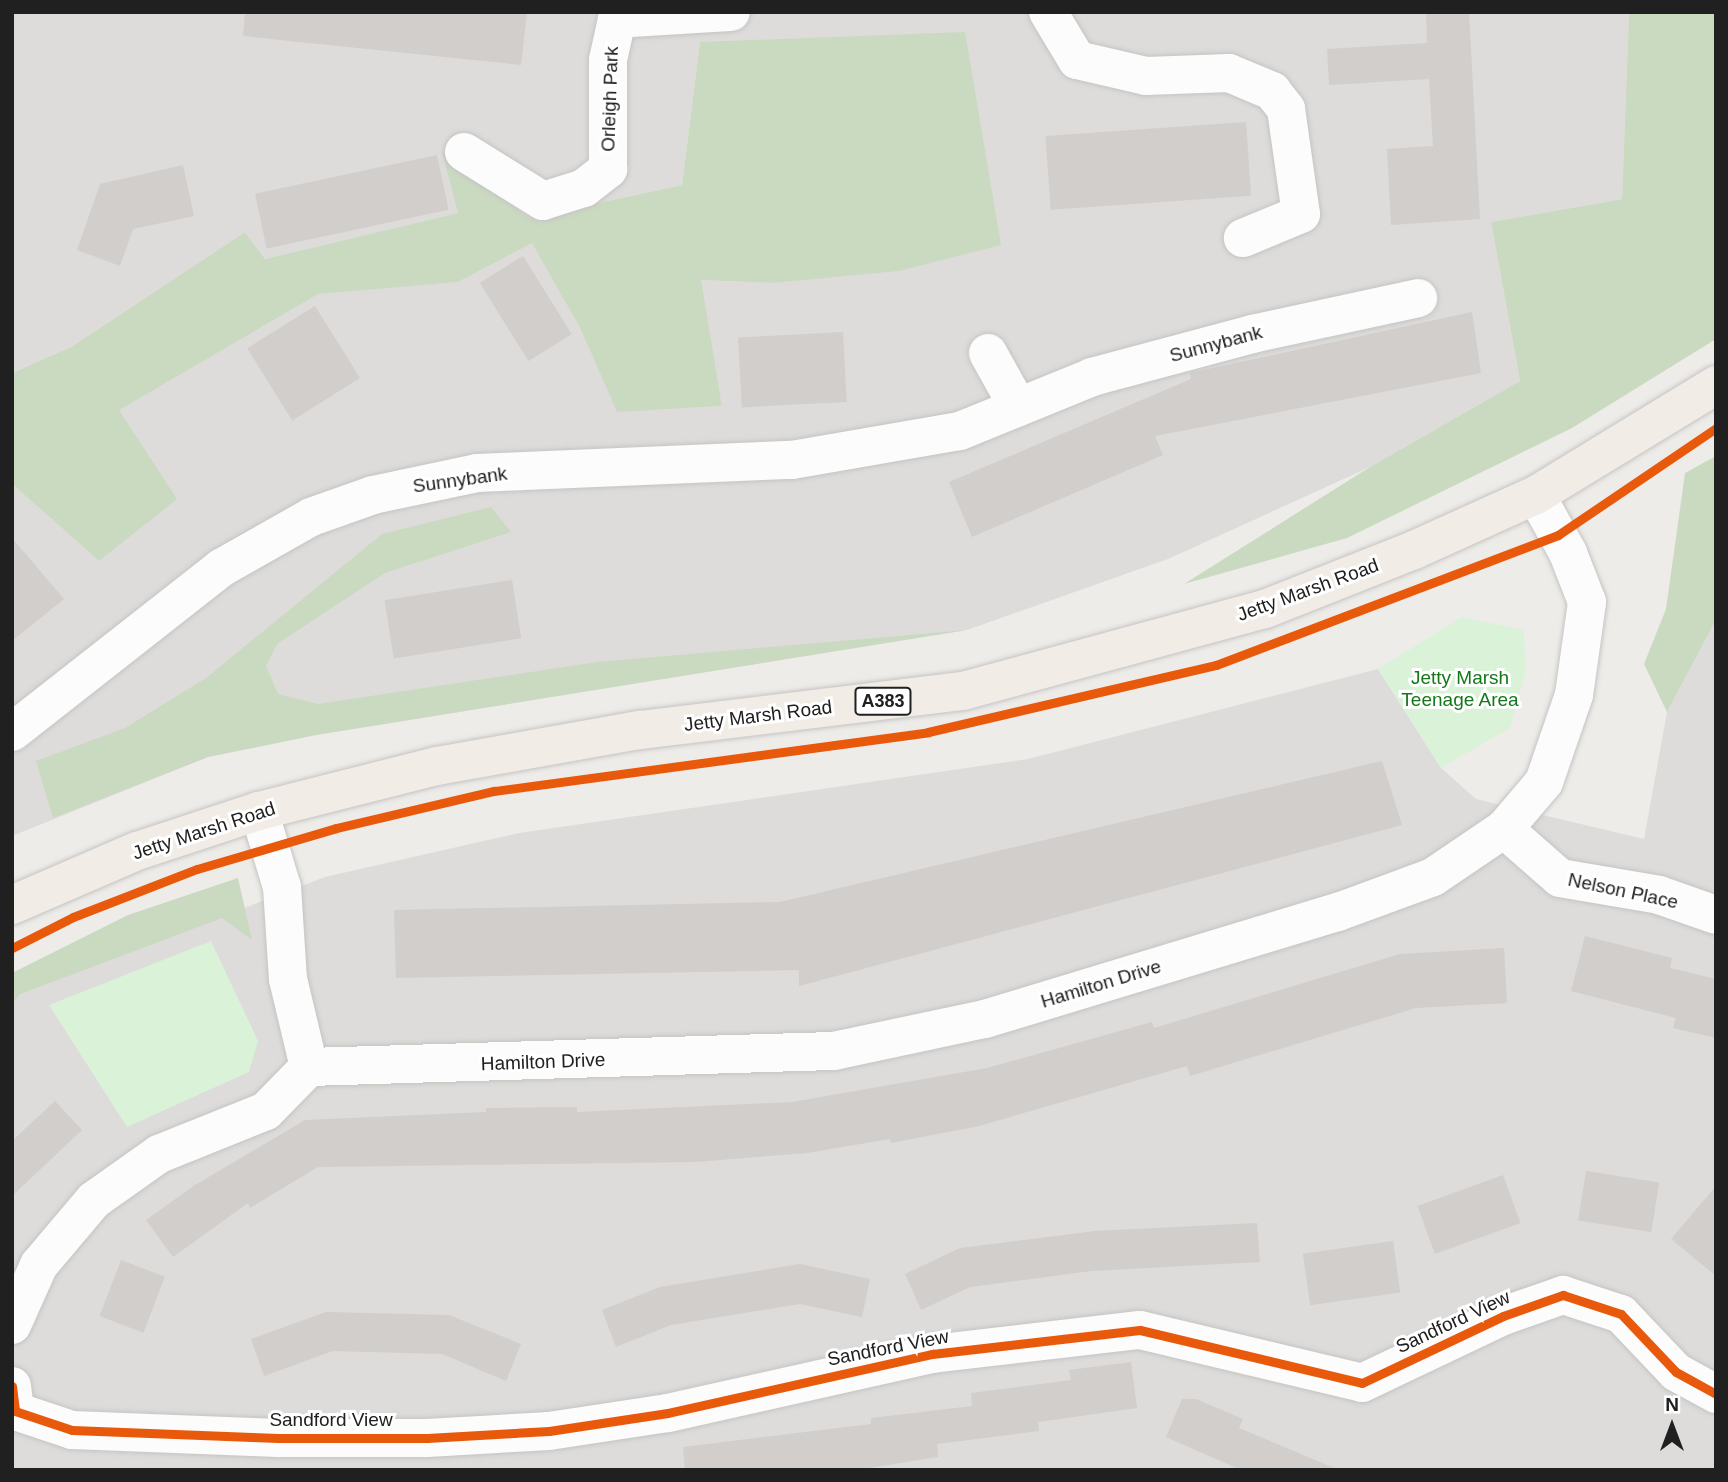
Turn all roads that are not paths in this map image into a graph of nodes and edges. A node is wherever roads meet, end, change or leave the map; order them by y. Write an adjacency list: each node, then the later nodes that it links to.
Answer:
1 (731, 12): 3 (street, Orleigh Park)
2 (1048, 12): 5 (street)
3 (617, 16): 4 (street, Orleigh Park)
4 (464, 152)
5 (1243, 238)
6 (1418, 298): 9 (street, Sunnybank)
7 (988, 352): 9 (street)
8 (1716, 384): 10 (main road, Jetty Marsh Road / A383)
9 (1018, 407): 11 (street, Sunnybank)
10 (1536, 495): 12 (main road, Jetty Marsh Road / A383); 13 (street, Hamilton Drive)
11 (12, 732)
12 (259, 811): 14 (main road, Jetty Marsh Road / A383); 16 (street)
13 (1504, 829): 15 (street, Nelson Place); 16 (street, Hamilton Drive)
14 (16, 894)
15 (1716, 915)
16 (309, 1067): 17 (street)
17 (12, 1325)
18 (1716, 1394): 19 (street, Sandford View)
19 (13, 1403)

